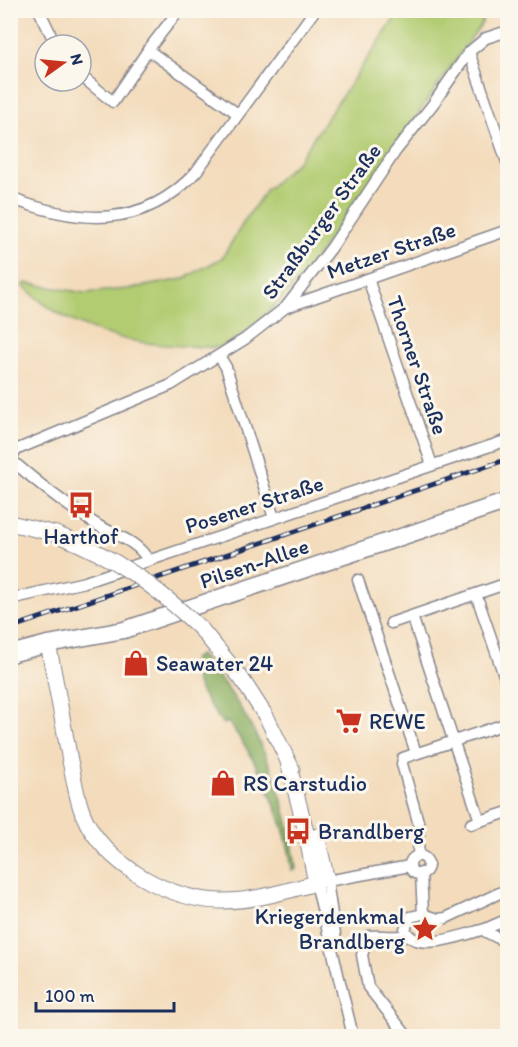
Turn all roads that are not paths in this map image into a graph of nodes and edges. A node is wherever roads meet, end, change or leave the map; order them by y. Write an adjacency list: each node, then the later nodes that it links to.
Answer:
1 (39, 10): 5 (street)
2 (179, 10): 6 (street)
3 (315, 10): 9 (street)
4 (507, 31): 7 (street)
5 (50, 33)
6 (148, 50): 8 (street); 9 (street)
7 (469, 52): 10 (street); 14 (street, Straßburger Straße)
8 (93, 86)
9 (238, 114): 11 (street)
10 (507, 165)
11 (10, 198)
12 (507, 230): 13 (street, Metzer Straße)
13 (368, 279): 14 (street, Metzer Straße); 18 (street, Thorner Straße)
14 (286, 307): 15 (street, Straßburger Straße)
15 (219, 356): 17 (street, Straßburger Straße); 20 (street)
16 (507, 440): 18 (street, Posener Straße)
17 (10, 457): 22 (street)
18 (432, 465): 20 (street, Posener Straße)
19 (507, 501): 29 (main road, Pilsen-Allee)
20 (274, 518): 22 (street, Posener Straße)
21 (10, 523): 39 (street, bridge)
22 (148, 560): 26 (street, Posener Straße)
23 (358, 580): 34 (street)
24 (507, 584): 25 (street)
25 (476, 594): 27 (street); 31 (street)
26 (10, 599)
27 (412, 616): 28 (street); 33 (street)
28 (391, 622)
29 (48, 644): 30 (main road, Pilsen-Allee); 39 (street)
30 (10, 654)
31 (507, 687)
32 (507, 723): 33 (street)
33 (454, 741): 34 (street); 35 (street)
34 (417, 753): 36 (street)
35 (507, 812)
36 (418, 856): 37 (street); 38 (street)
37 (410, 866): 38 (street); 39 (street)
38 (421, 873): 41 (street)
39 (322, 882): 46 (street)
40 (507, 889): 41 (street)
41 (423, 914): 44 (street)
42 (507, 919): 43 (street)
43 (485, 928): 44 (street); 45 (street)
44 (407, 934): 47 (street)
45 (507, 943)
46 (354, 1036)
47 (407, 1036)

